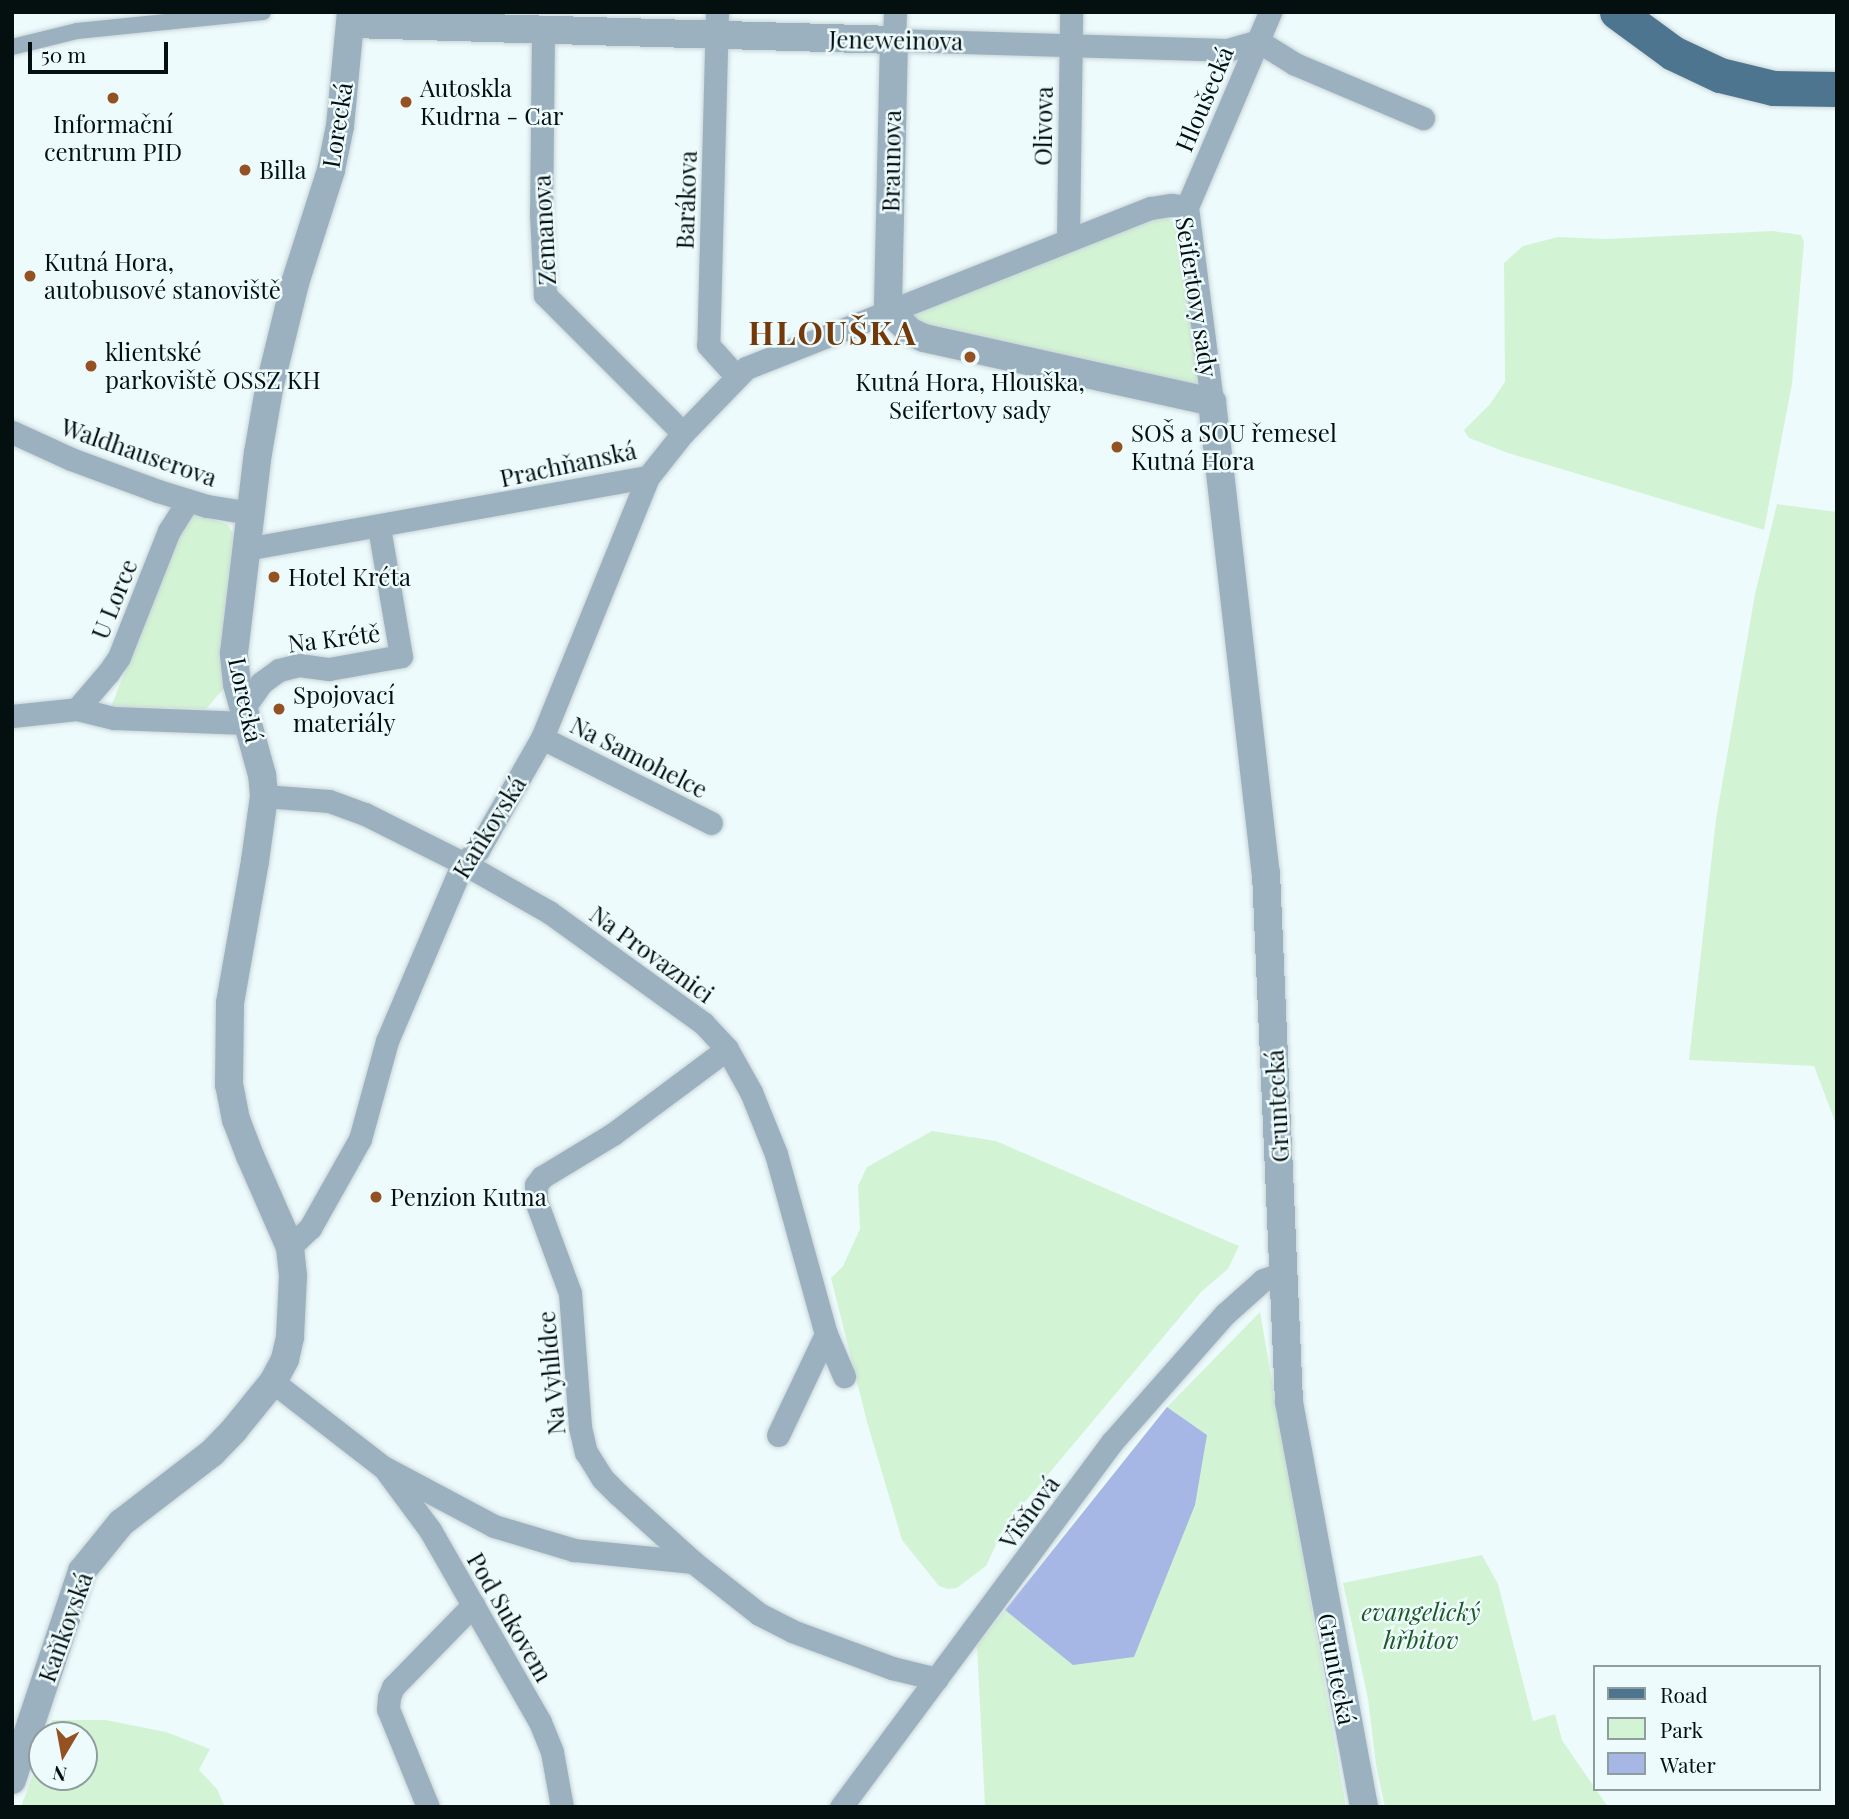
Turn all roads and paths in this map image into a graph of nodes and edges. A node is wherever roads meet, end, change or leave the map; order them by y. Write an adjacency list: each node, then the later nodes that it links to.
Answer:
1 (263, 12): 12 (street)
2 (895, 12): 9 (street, Braunova)
3 (1071, 12): 11 (street, Olivova)
4 (1270, 12): 10 (street, Hloušecká)
5 (1617, 12): 13 (main road)
6 (351, 18): 7 (street, Jeneweinova); 24 (street, Lorecká)
7 (543, 21): 8 (street, Jeneweinova); 21 (street, Zemanova)
8 (717, 24): 9 (street, Jeneweinova); 18 (street, Barákova)
9 (894, 40): 11 (street, Jeneweinova); 17 (street, Braunova)
10 (1258, 41): 11 (street, Jeneweinova); 14 (street); 15 (street, Hloušecká)
11 (1070, 44): 16 (street, Olivova)
12 (12, 47)
13 (1837, 89)
14 (1423, 118)
15 (1187, 207): 16 (street, Seifertovy sady); 19 (street, Seifertovy sady)
16 (1068, 240): 17 (street, Seifertovy sady)
17 (888, 310): 18 (street, Prachňanská); 19 (street, Seifertovy sady)
18 (737, 377): 21 (street, Prachňanská)
19 (1212, 402): 36 (street, Gruntecká)
20 (12, 432): 23 (street, Waldhauserova)
21 (683, 433): 22 (street, Prachňanská)
22 (648, 477): 25 (street, Prachňanská); 30 (street, Kaňkovská)
23 (188, 501): 24 (street, Waldhauserova); 27 (street, U Lorce)
24 (251, 513): 26 (street, Lorecká)
25 (379, 527): 26 (street, Prachňanská); 29 (street, Na Krétě)
26 (246, 549): 29 (street, Lorecká)
27 (76, 709): 28 (street); 29 (street)
28 (12, 716)
29 (245, 716): 31 (street, Lorecká)
30 (542, 738): 32 (street, Na Samohelce); 33 (street, Kaňkovská)
31 (264, 796): 33 (street, Na Provaznici); 35 (street, Lorecká)
32 (711, 823)
33 (463, 863): 34 (street, Na Provaznici); 35 (street, Kaňkovská)
34 (727, 1049): 37 (street, Na Provaznici); 42 (street, Na Vyhlídce)
35 (290, 1247): 39 (street, Lorecká)
36 (1283, 1273): 46 (street, Višňová); 51 (street, Gruntecká)
37 (826, 1334): 38 (street, Na Provaznici); 40 (street)
38 (844, 1376)
39 (273, 1382): 41 (street, Pod Sukovem); 47 (street, Kaňkovská)
40 (778, 1435)
41 (383, 1466): 43 (street, Pod Sukovem); 45 (street, Pod Sukovem)
42 (646, 1519): 43 (street); 44 (street, Na Vyhlídce)
43 (632, 1555): 44 (street, Pod Sukovem)
44 (693, 1563): 46 (street, Na Vyhlídce)
45 (473, 1605): 49 (street); 50 (street, Pod Sukovem)
46 (937, 1679): 48 (street, Višňová)
47 (12, 1780)
48 (850, 1804)
49 (428, 1807)
50 (562, 1807)
51 (1364, 1807)

